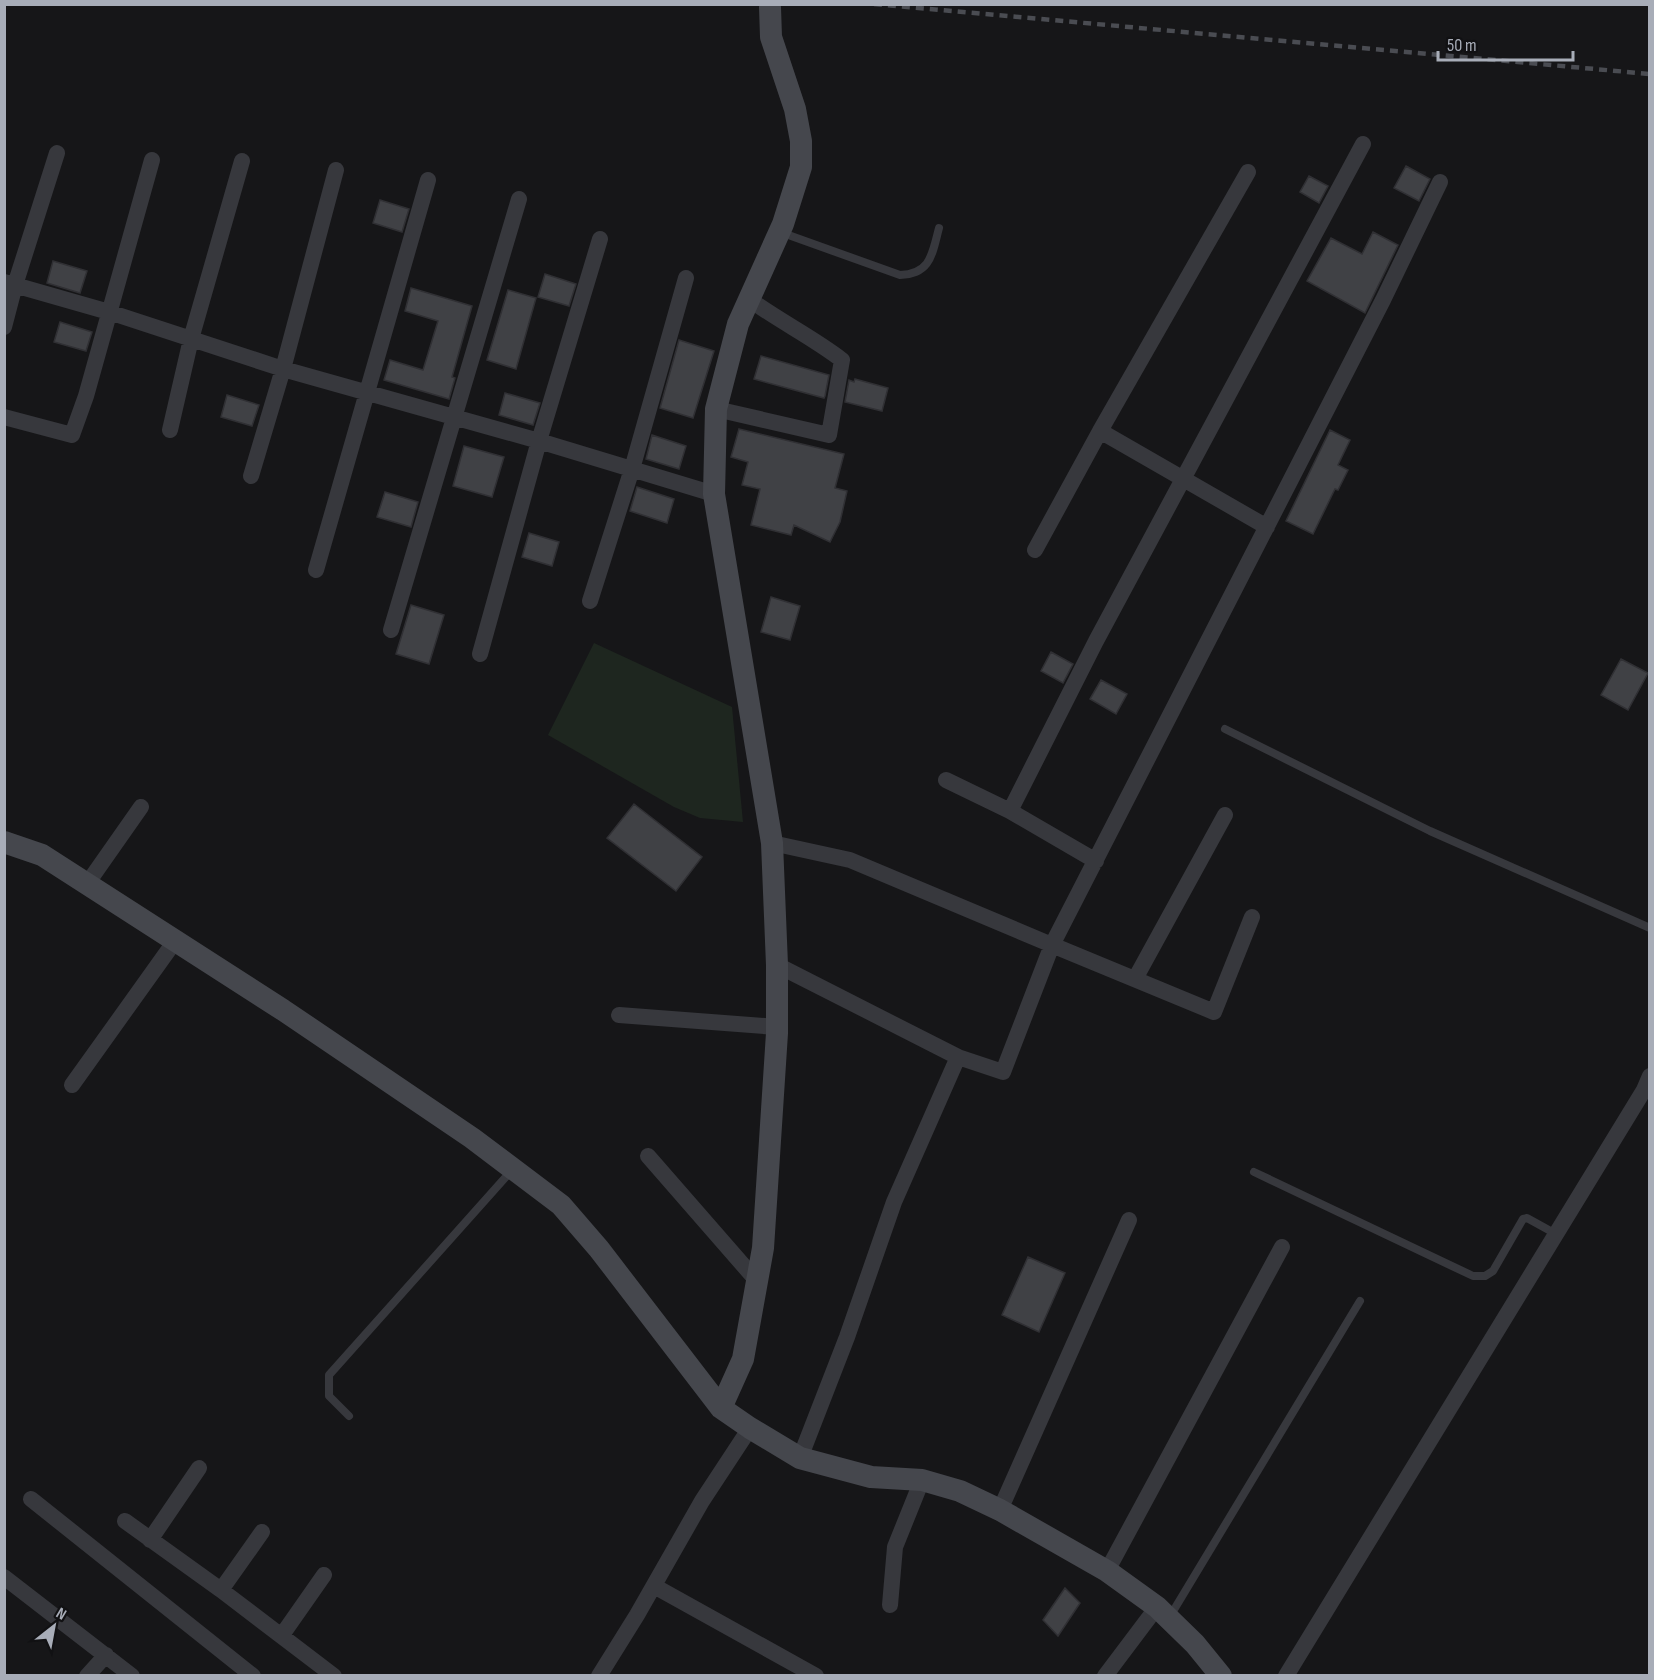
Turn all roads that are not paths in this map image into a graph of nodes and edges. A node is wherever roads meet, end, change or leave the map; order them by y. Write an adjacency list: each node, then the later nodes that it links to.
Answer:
1 (770, 7): 12 (street)
2 (1363, 144): 30 (street)
3 (57, 153): 15 (street)
4 (152, 160): 17 (street)
5 (242, 161): 19 (street)
6 (336, 170): 20 (street)
7 (1248, 172): 26 (street)
8 (428, 180): 21 (street)
9 (1440, 182): 32 (street)
10 (519, 199): 24 (street)
11 (939, 228): 12 (lane)
12 (779, 231): 16 (street)
13 (600, 238): 27 (street)
14 (686, 278): 28 (street)
15 (10, 284): 17 (street); 18 (street)
16 (749, 299): 22 (street); 22 (street)
17 (109, 312): 19 (street); 23 (street)
18 (4, 327)
19 (191, 339): 20 (street); 25 (street)
20 (283, 369): 21 (street); 29 (street)
21 (368, 392): 24 (street); 34 (street)
22 (716, 409): 31 (street)
23 (4, 417)
24 (454, 417): 27 (street); 36 (street)
25 (170, 430)
26 (1100, 431): 30 (street); 33 (street)
27 (539, 441): 28 (street); 37 (street)
28 (632, 469): 31 (street); 35 (street)
29 (251, 476)
30 (1182, 479): 32 (street); 41 (street)
31 (714, 494): 44 (street)
32 (1267, 527): 45 (street)
33 (1035, 550)
34 (316, 570)
35 (590, 601)
36 (391, 630)
37 (480, 654)
38 (1225, 729): 48 (lane)
39 (946, 780): 41 (street)
40 (141, 807): 46 (street)
41 (1010, 811): 45 (street)
42 (1225, 815): 52 (street)
43 (4, 842): 46 (street)
44 (772, 843): 50 (street); 51 (street)
45 (1096, 861): 50 (street)
46 (87, 884): 49 (street)
47 (1251, 917): 52 (street)
48 (1650, 928)
49 (175, 941): 57 (street); 59 (street)
50 (1052, 945): 52 (street); 55 (street)
51 (777, 965): 54 (street); 55 (street)
52 (1135, 980)
53 (619, 1015): 54 (street)
54 (777, 1027): 64 (street)
55 (958, 1057): 69 (street)
56 (1650, 1076): 62 (street)
57 (72, 1085)
58 (648, 1156): 64 (street)
59 (514, 1169): 66 (street); 67 (lane)
60 (1254, 1172): 62 (lane)
61 (1129, 1220): 73 (street)
62 (1556, 1234): 94 (street)
63 (1282, 1246): 77 (street)
64 (757, 1281): 66 (street)
65 (1360, 1300): 83 (lane)
66 (721, 1408): 68 (street)
67 (349, 1416)
68 (750, 1428): 69 (street); 80 (street)
69 (800, 1458): 71 (street)
70 (200, 1468): 76 (street)
71 (922, 1480): 73 (street); 82 (street)
72 (31, 1499): 89 (street)
73 (1000, 1510): 77 (street)
74 (126, 1521): 76 (street)
75 (262, 1532): 81 (street)
76 (150, 1540): 81 (street)
77 (1107, 1571): 83 (street)
78 (324, 1575): 84 (street)
79 (4, 1577): 85 (street)
80 (654, 1586): 91 (street); 92 (street)
81 (221, 1590): 84 (street)
82 (890, 1605)
83 (1163, 1613): 86 (street); 93 (street)
84 (282, 1635): 90 (street)
85 (106, 1655): 87 (street); 88 (street)
86 (1216, 1673)
87 (87, 1676)
88 (132, 1676)
89 (253, 1676)
90 (334, 1676)
91 (599, 1676)
92 (816, 1676)
93 (1105, 1676)
94 (1286, 1676)

